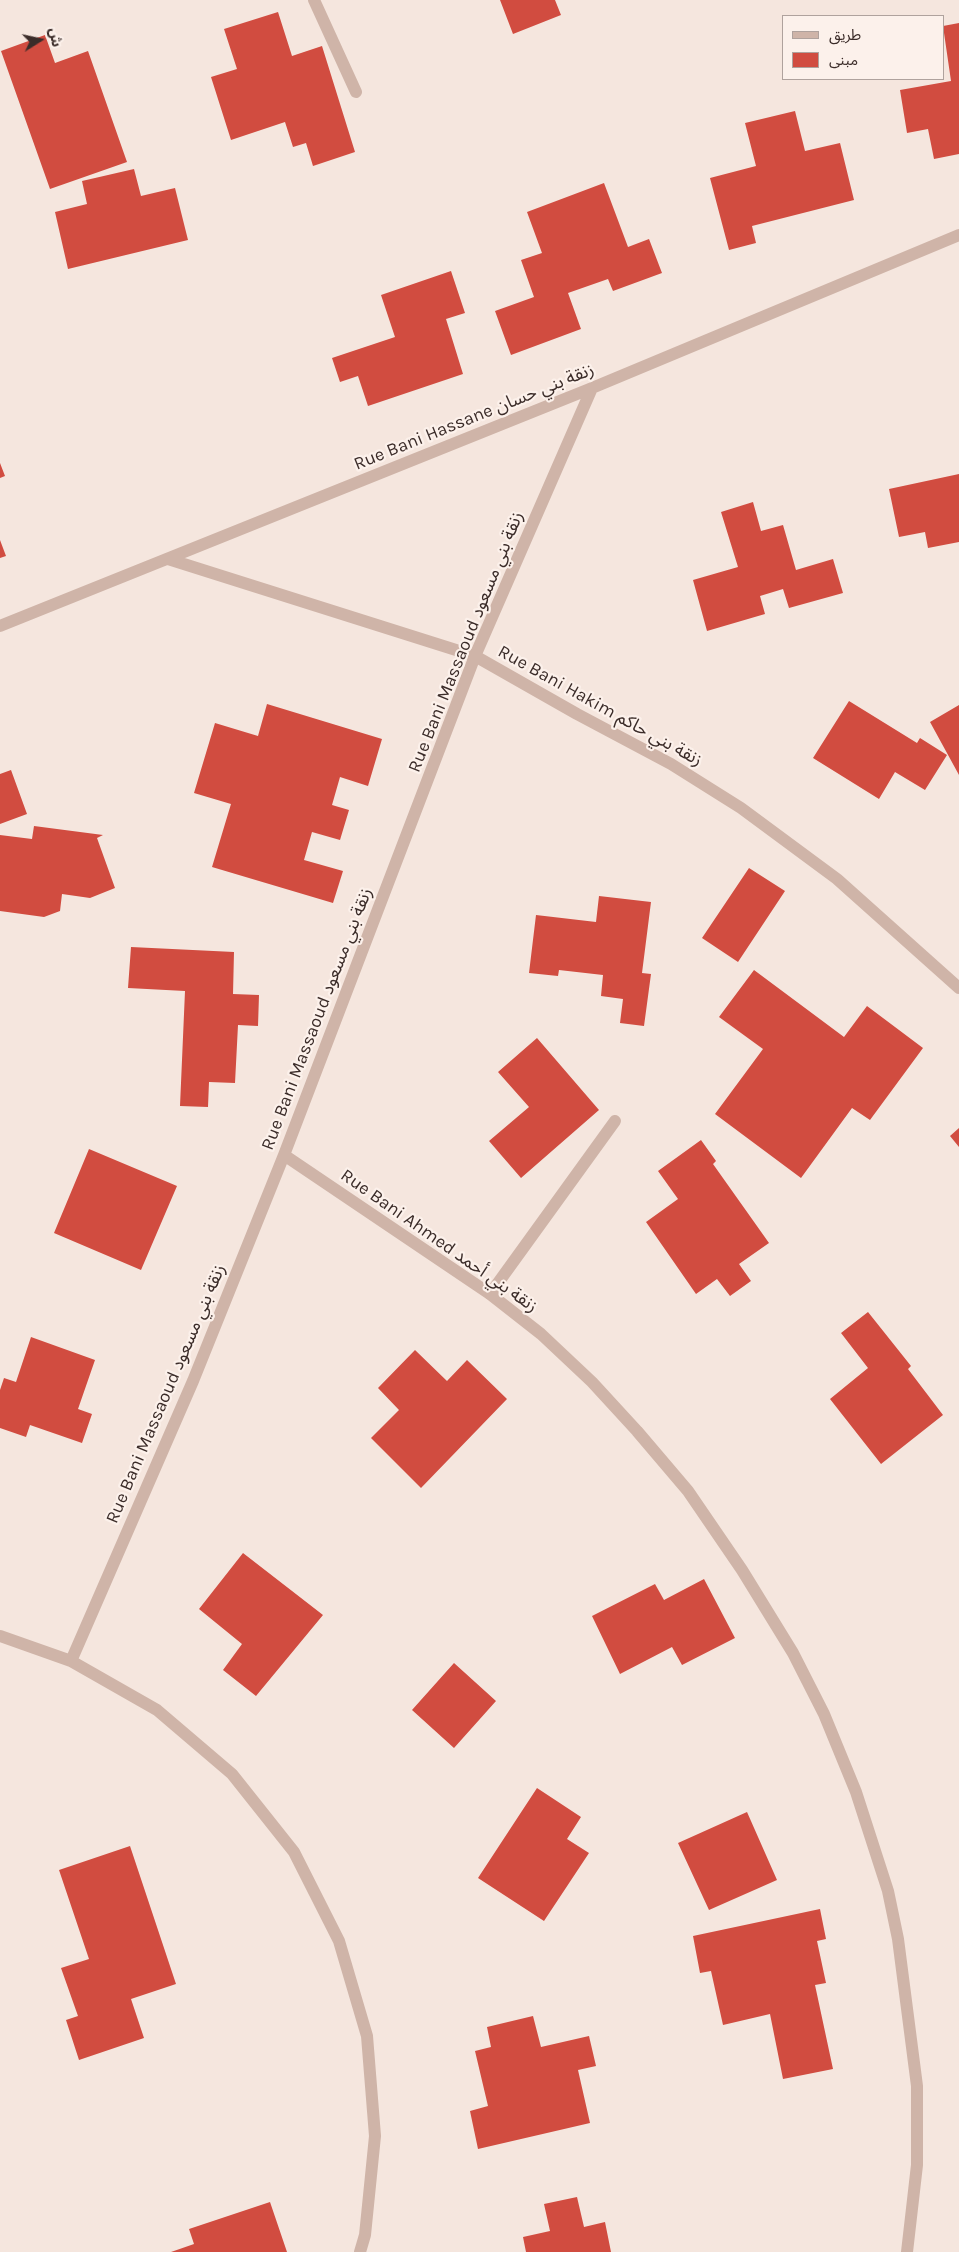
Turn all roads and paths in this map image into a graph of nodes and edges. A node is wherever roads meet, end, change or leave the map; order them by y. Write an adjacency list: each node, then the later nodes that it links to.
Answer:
1 (314, 0): 2 (street)
2 (356, 92)
3 (959, 234): 4 (street, Rue Bani Hassane زنقة بني حسان)
4 (592, 388): 5 (street, Rue Bani Hassane زنقة بني حسان); 7 (street, Rue Bani Massaoud زنقة بني مسعود)
5 (168, 559): 6 (street, Rue Bani Hassane زنقة بني حسان); 7 (street, Rue Bani Hakim زنقة بني حاكم)
6 (0, 626)
7 (476, 656): 8 (street, Rue Bani Hakim زنقة بني حاكم); 10 (street, Rue Bani Massaoud زنقة بني مسعود)
8 (959, 988)
9 (615, 1121): 11 (street)
10 (284, 1155): 11 (street, Rue Bani Ahmed زنقة بني أحمد); 13 (street, Rue Bani Massaoud زنقة بني مسعود)
11 (490, 1294): 15 (street, Rue Bani Ahmed زنقة بني أحمد)
12 (0, 1636): 13 (street)
13 (71, 1661): 14 (street)
14 (360, 2252)
15 (907, 2252)

